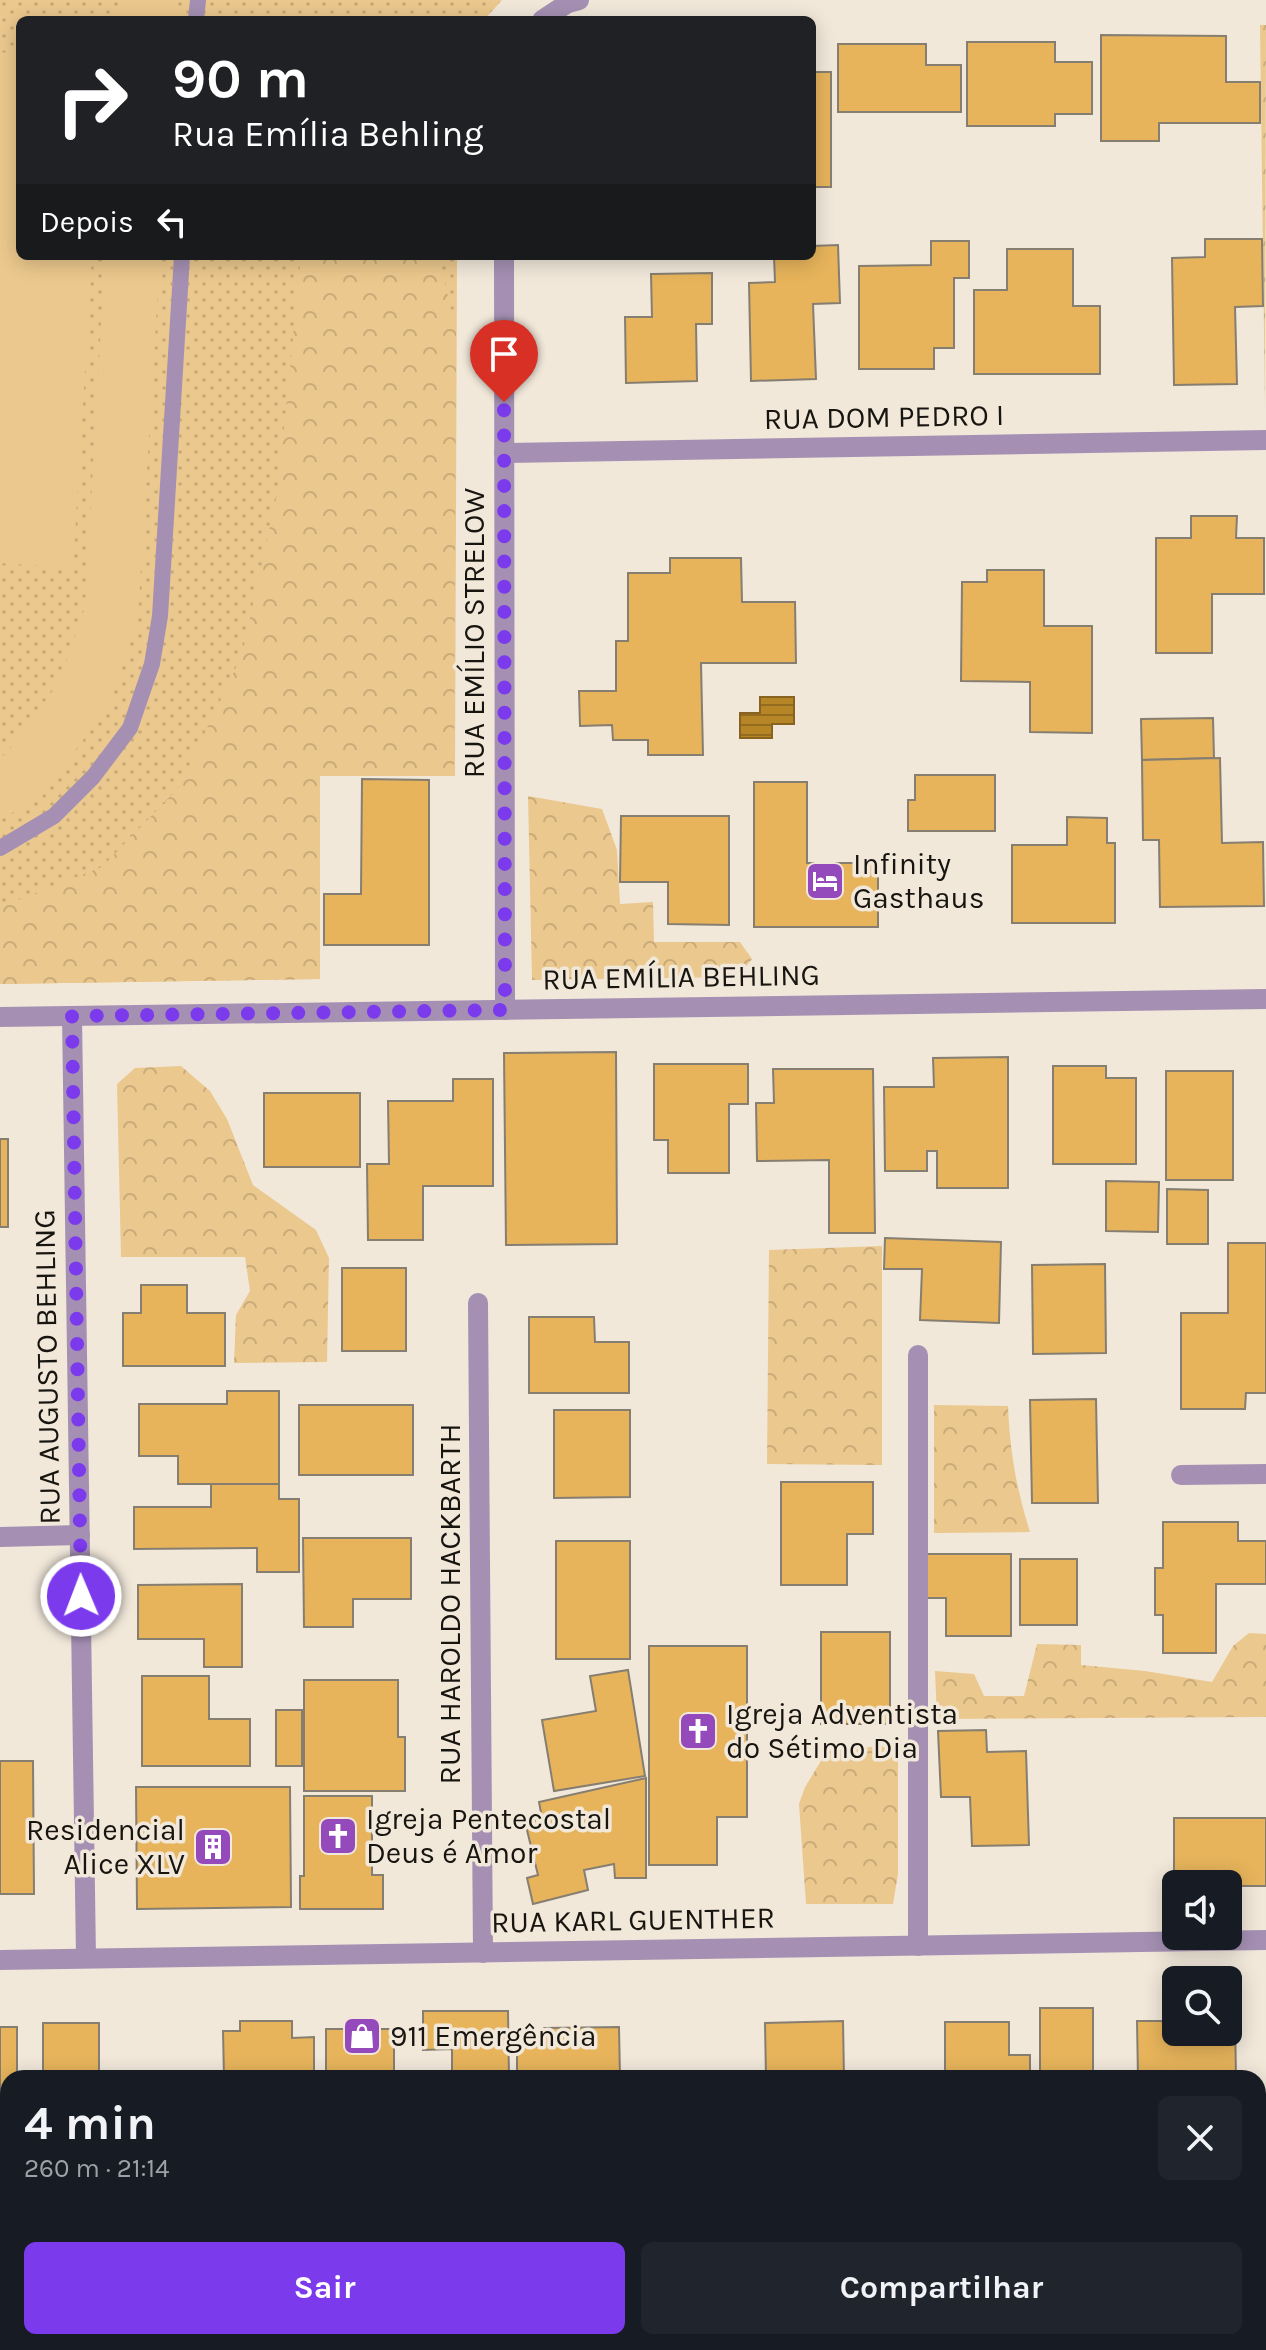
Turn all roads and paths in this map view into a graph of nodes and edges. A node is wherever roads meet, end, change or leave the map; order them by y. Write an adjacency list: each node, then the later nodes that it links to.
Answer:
1 (579, 0): 2 (street)
2 (548, 16)
3 (182, 260): 7 (lane)
4 (504, 260): 6 (street, RUA EMÍLIO STRELOW)
5 (1266, 440): 6 (street, RUA DOM PEDRO I)
6 (504, 453): 9 (street, RUA EMÍLIO STRELOW)
7 (0, 848)
8 (1266, 999): 9 (street, RUA EMÍLIA BEHLING)
9 (505, 1010): 10 (street, RUA EMÍLIA BEHLING)
10 (72, 1016): 11 (street, RUA EMÍLIA BEHLING); 16 (street, RUA AUGUSTO BEHLING)
11 (0, 1017)
12 (478, 1303): 20 (street, RUA HAROLDO HACKBARTH)
13 (918, 1355): 19 (street)
14 (1266, 1474): 15 (street)
15 (1181, 1475)
16 (80, 1535): 17 (street); 21 (street, RUA AUGUSTO BEHLING)
17 (0, 1537)
18 (1266, 1940): 19 (street, RUA KARL GUENTHER)
19 (918, 1946): 20 (street, RUA KARL GUENTHER)
20 (483, 1953): 21 (street, RUA KARL GUENTHER)
21 (86, 1958): 22 (street, RUA KARL GUENTHER)
22 (0, 1960)

